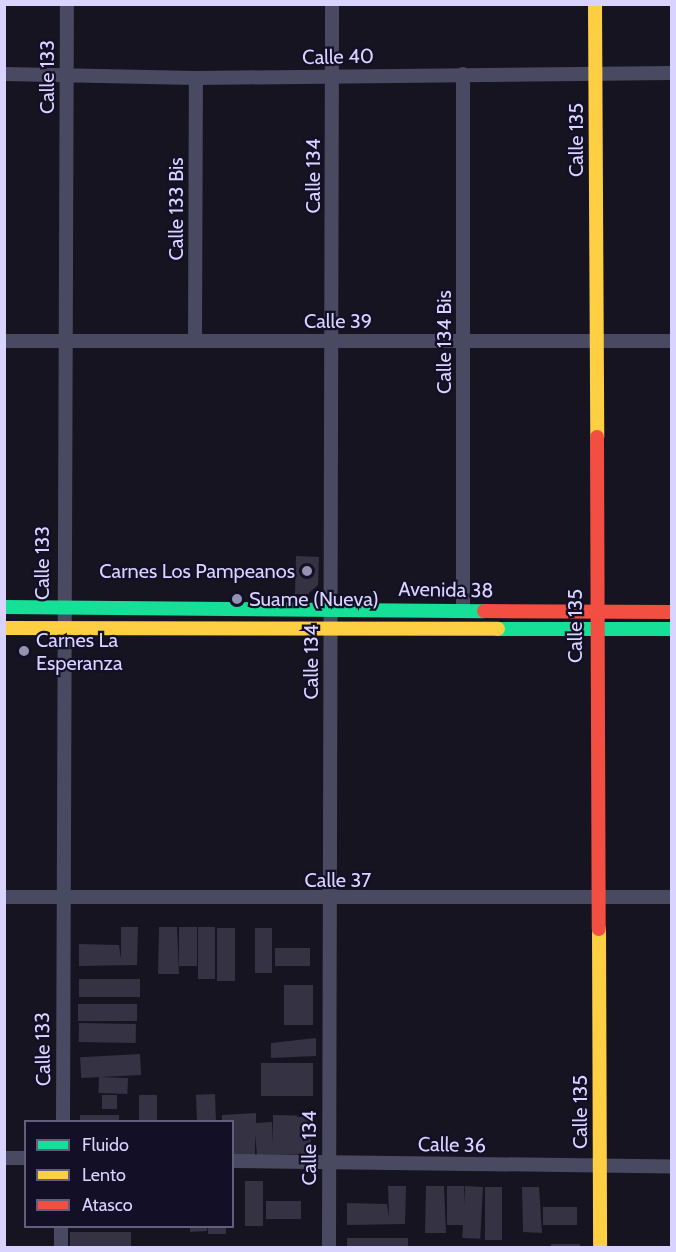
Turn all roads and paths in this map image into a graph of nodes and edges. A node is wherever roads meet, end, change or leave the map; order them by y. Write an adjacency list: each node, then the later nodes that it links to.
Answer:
1 (67, 4): 7 (street, Calle 133)
2 (332, 4): 9 (street, Calle 134)
3 (595, 4): 4 (main road, Calle 135)
4 (595, 73): 5 (street, Calle 40); 8 (street, Calle 40); 16 (main road, Calle 135)
5 (672, 73)
6 (4, 74): 7 (street, Calle 40)
7 (67, 74): 10 (street, Calle 40); 12 (street, Calle 133)
8 (463, 74): 9 (street, Calle 40); 13 (street, Calle 134 Bis)
9 (333, 76): 10 (street, Calle 40); 15 (street, Calle 134)
10 (196, 78): 11 (street, Calle 133 Bis)
11 (195, 339): 12 (street, Calle 39); 15 (street, Calle 39)
12 (63, 340): 14 (street, Calle 39); 18 (street, Calle 133)
13 (464, 340): 15 (street, Calle 39); 16 (street, Calle 39); 21 (street, Calle 134 Bis)
14 (4, 341)
15 (332, 341): 20 (street, Calle 134)
16 (595, 341): 17 (street, Calle 39); 22 (main road, Calle 135)
17 (672, 341)
18 (62, 606): 19 (main road, Avenida 38); 20 (main road, Avenida 38); 26 (street, Calle 133)
19 (4, 607)
20 (330, 608): 21 (main road, Avenida 38); 24 (street, Calle 134)
21 (463, 610): 22 (main road, Avenida 38)
22 (594, 612): 23 (main road, Avenida 38); 27 (main road, Calle 135)
23 (672, 612)
24 (331, 626): 26 (main road, Avenida 38); 27 (main road, Avenida 38); 33 (street, Calle 134)
25 (4, 628): 26 (main road, Avenida 38)
26 (61, 628): 29 (street, Calle 133)
27 (594, 628): 28 (main road, Avenida 38); 30 (main road, Calle 135)
28 (672, 629)
29 (61, 896): 31 (street, Calle 37); 33 (street, Calle 37); 34 (street, Calle 133)
30 (598, 896): 32 (street, Calle 37); 33 (street, Calle 37); 40 (main road, Calle 135)
31 (4, 897)
32 (672, 897)
33 (329, 900): 38 (street, Calle 134)
34 (63, 1120)
35 (4, 1158): 36 (street)
36 (24, 1158)
37 (234, 1161): 38 (street, Calle 36)
38 (329, 1164): 40 (street, Calle 36); 43 (street, Calle 134)
39 (672, 1166): 40 (street, Calle 36)
40 (600, 1167): 44 (main road, Calle 135)
41 (61, 1228): 42 (street)
42 (61, 1248)
43 (329, 1248)
44 (600, 1248)

